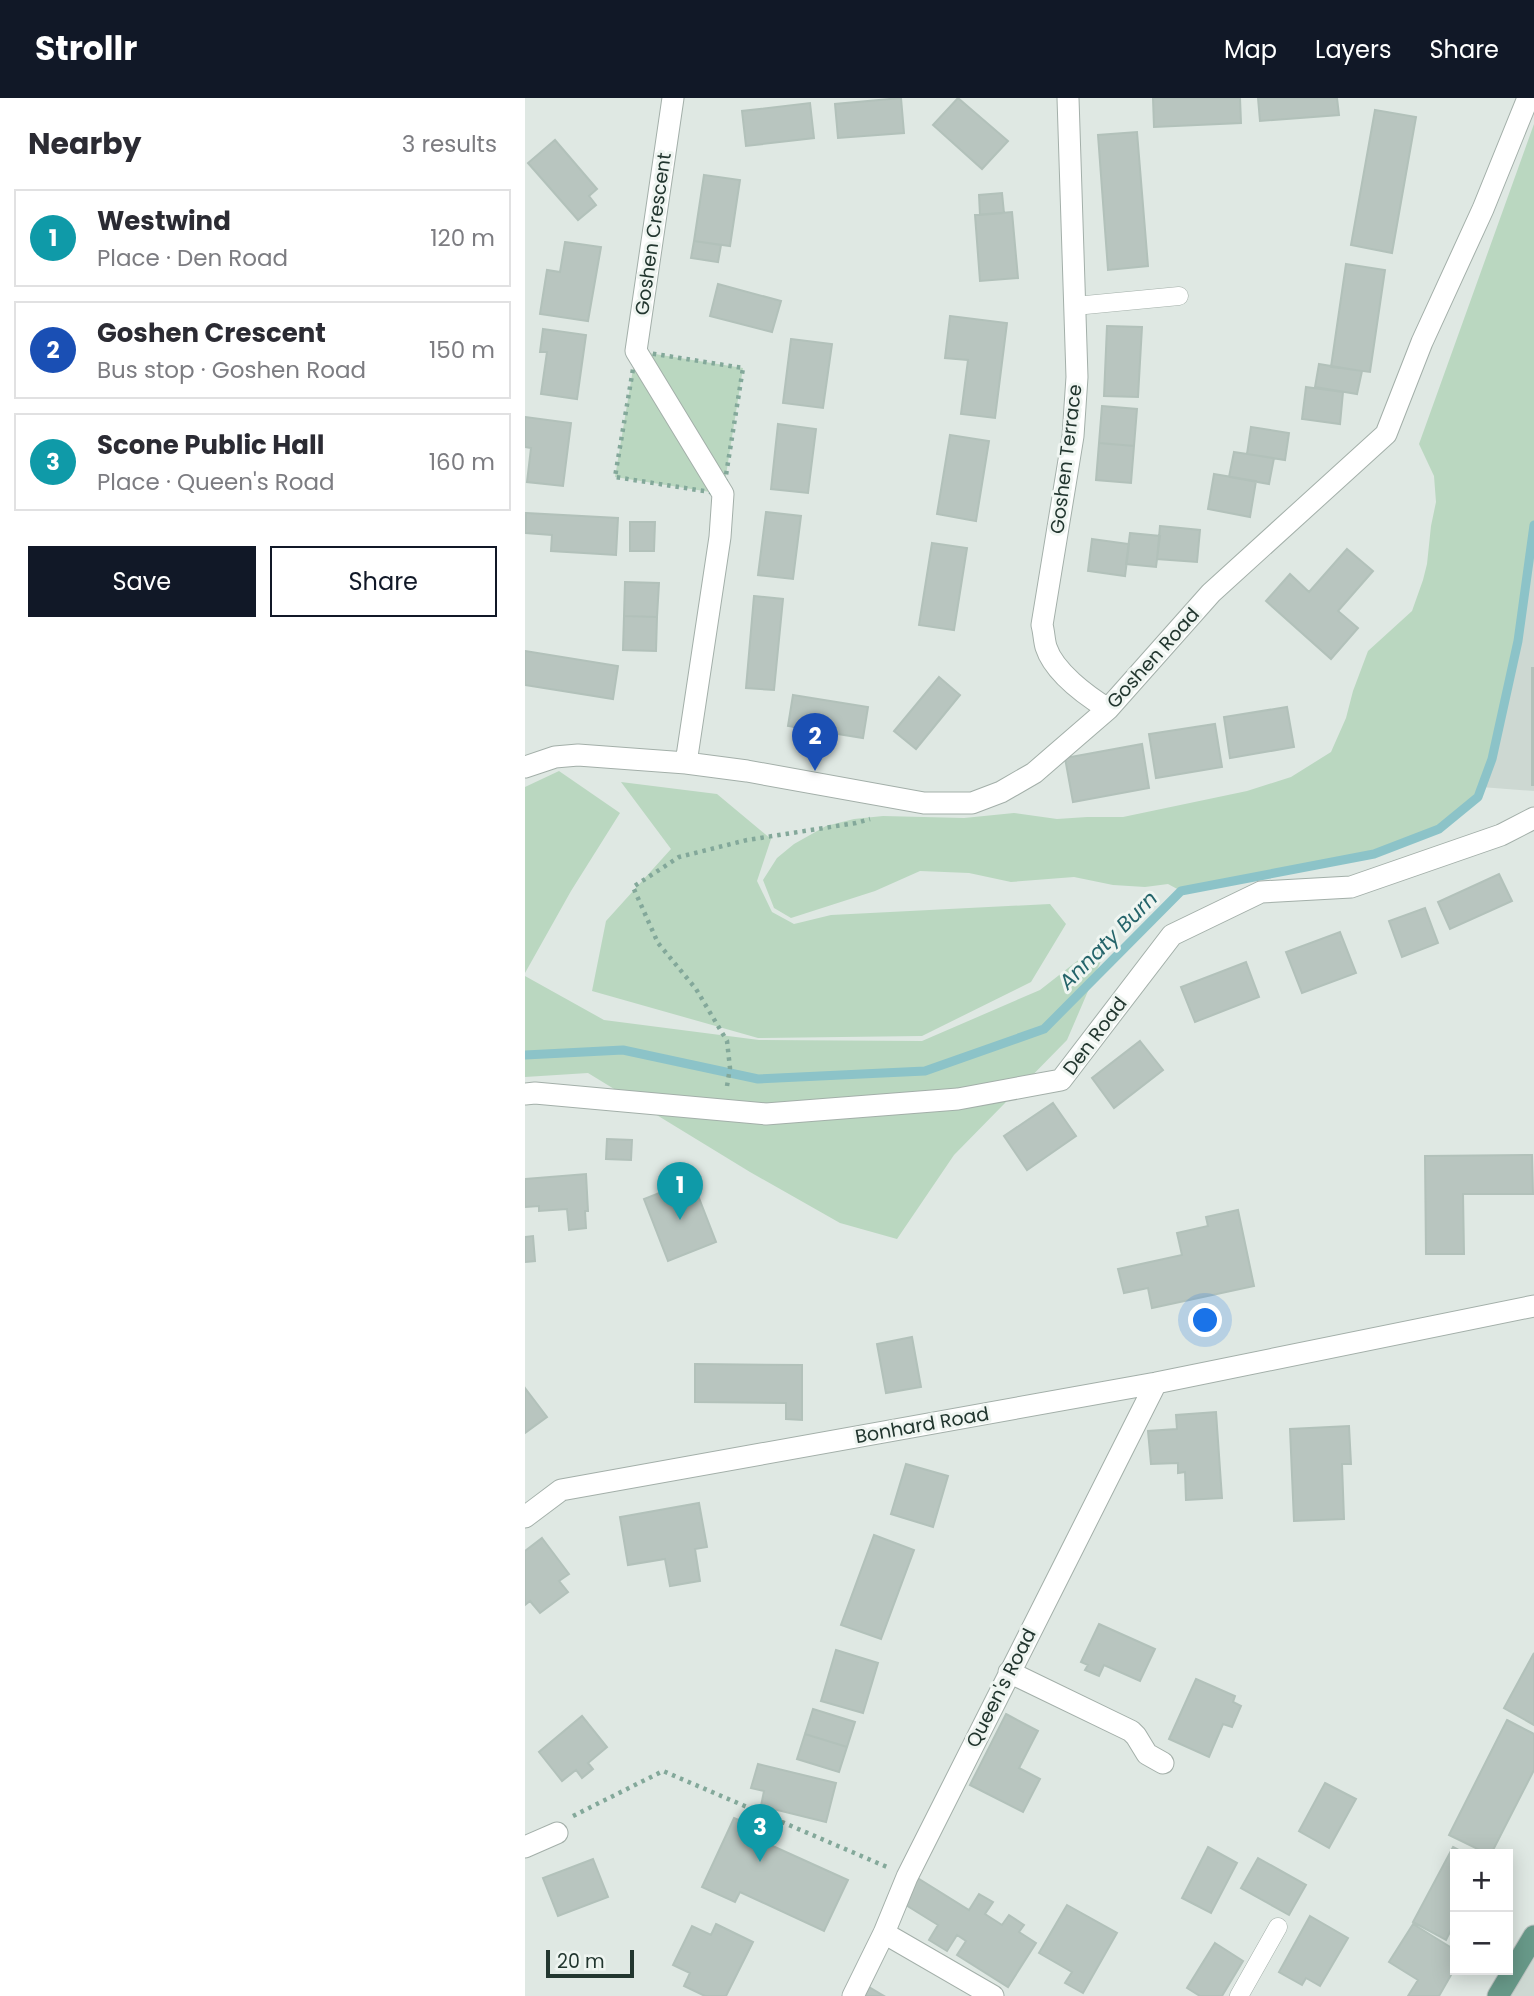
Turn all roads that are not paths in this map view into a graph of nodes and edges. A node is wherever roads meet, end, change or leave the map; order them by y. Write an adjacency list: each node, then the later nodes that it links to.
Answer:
1 (673, 98): 7 (street, Goshen Crescent)
2 (1067, 98): 5 (street, Goshen Terrace)
3 (1528, 98): 6 (street, Goshen Road)
4 (1179, 296): 5 (lane)
5 (1075, 306): 6 (street, Goshen Terrace)
6 (1108, 709): 7 (street, Goshen Road)
7 (687, 763): 8 (street, Goshen Road)
8 (525, 767)
9 (1534, 818): 10 (street, Den Road)
10 (525, 1094)
11 (1534, 1306): 12 (street, Bonhard Road)
12 (1156, 1383): 13 (street, Bonhard Road); 14 (street, Queen's Road)
13 (525, 1517)
14 (1009, 1672): 15 (street); 17 (street, Queen's Road)
15 (1163, 1763)
16 (1278, 1927): 21 (lane)
17 (884, 1933): 19 (street, Queen's Road); 20 (street)
18 (1534, 1936): 22 (main road)
19 (853, 1996)
20 (993, 1996)
21 (1239, 1996)
22 (1498, 1996)

